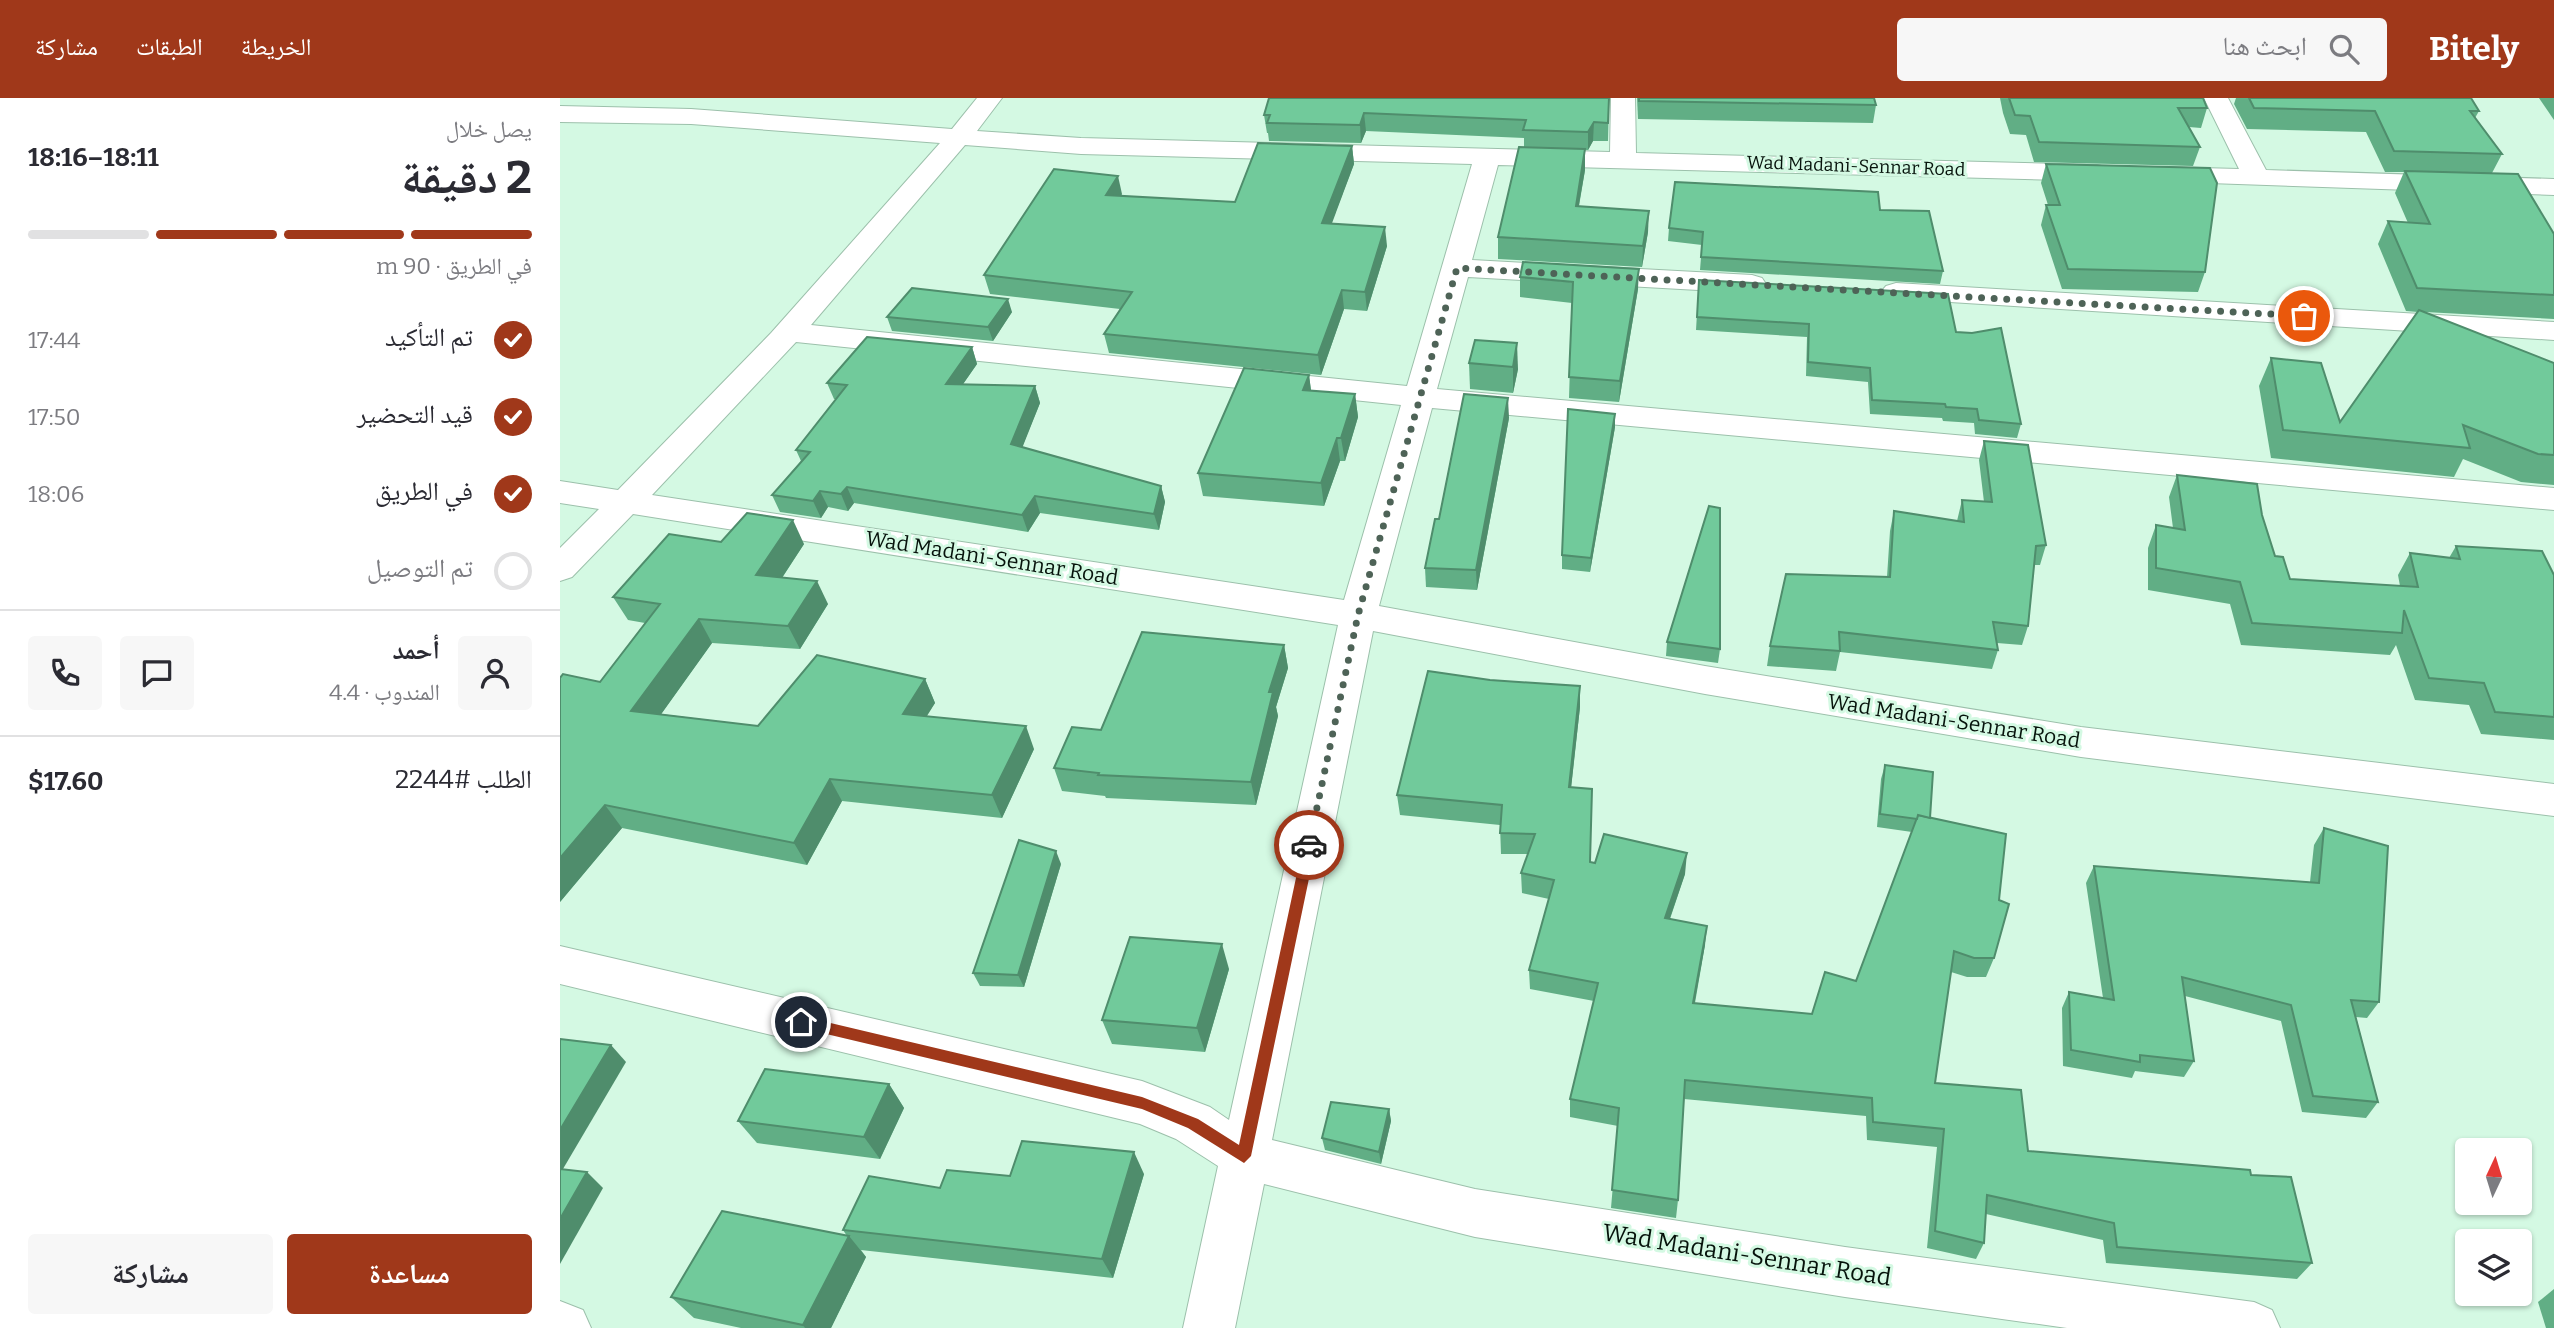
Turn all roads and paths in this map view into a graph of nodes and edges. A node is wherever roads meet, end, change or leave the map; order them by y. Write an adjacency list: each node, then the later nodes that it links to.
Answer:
1 (990, 98): 7 (street)
2 (1623, 98): 9 (street)
3 (2216, 98): 10 (street)
4 (869, 106): 6 (street)
5 (560, 114): 6 (street, Wad Madani-Sennar Road)
6 (895, 130): 7 (street, Wad Madani-Sennar Road)
7 (958, 139): 8 (street, Wad Madani-Sennar Road); 16 (street)
8 (1487, 158): 9 (street, Wad Madani-Sennar Road); 12 (street)
9 (1623, 159): 10 (street, Wad Madani-Sennar Road)
10 (2256, 177): 11 (street, Wad Madani-Sennar Road)
11 (2554, 187)
12 (1457, 268): 13 (street); 17 (street)
13 (1776, 285)
14 (1873, 290): 15 (street)
15 (2554, 331)
16 (789, 332): 17 (street); 20 (street)
17 (1419, 397): 19 (street); 22 (street)
18 (560, 492): 20 (street, Wad Madani-Sennar Road)
19 (2554, 499)
20 (626, 502): 21 (street); 22 (street, Wad Madani-Sennar Road)
21 (560, 569)
22 (1358, 615): 23 (street, Wad Madani-Sennar Road); 25 (street)
23 (2554, 800)
24 (560, 965): 25 (street, Wad Madani-Sennar Road)
25 (1244, 1156): 26 (street); 27 (street, Wad Madani-Sennar Road)
26 (1209, 1328)
27 (2255, 1328)

